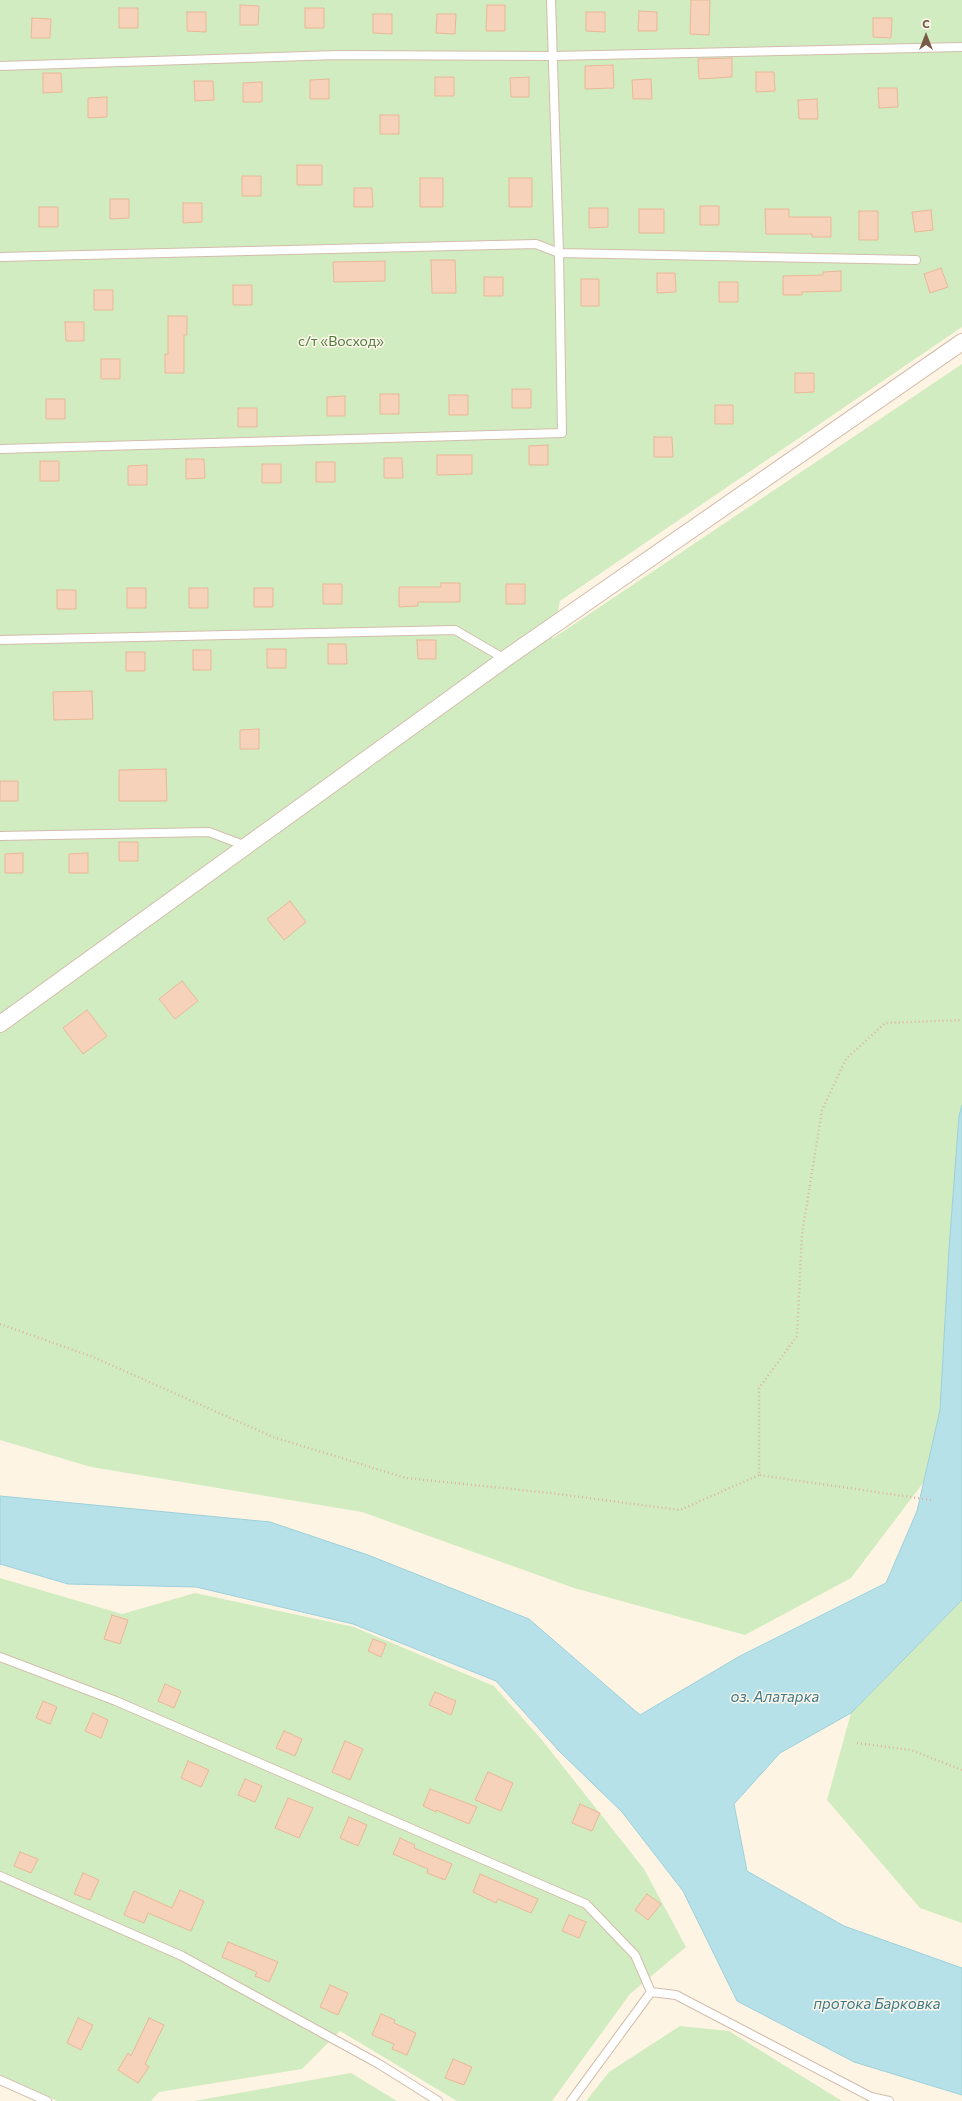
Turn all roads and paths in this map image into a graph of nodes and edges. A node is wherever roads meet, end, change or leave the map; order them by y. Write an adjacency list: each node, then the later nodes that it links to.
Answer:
1 (551, 0): 3 (lane)
2 (962, 47): 3 (lane)
3 (553, 56): 4 (lane); 5 (lane)
4 (0, 66)
5 (559, 253): 6 (lane); 7 (lane); 9 (lane)
6 (0, 257)
7 (916, 260)
8 (962, 342): 11 (street)
9 (0, 449)
10 (0, 640): 11 (lane)
11 (505, 659): 13 (street)
12 (0, 836): 13 (lane)
13 (246, 846): 15 (street)
14 (962, 1020): 17 (path)
15 (0, 1024)
16 (0, 1324): 17 (path)
17 (759, 1476): 18 (path)
18 (931, 1500)
19 (0, 1657): 23 (lane)
20 (857, 1743): 21 (path)
21 (962, 1770)
22 (0, 1876): 26 (lane)
23 (651, 1992): 27 (lane); 28 (lane)
24 (0, 2080): 25 (lane)
25 (46, 2101)
26 (438, 2101)
27 (571, 2101)
28 (889, 2101)

